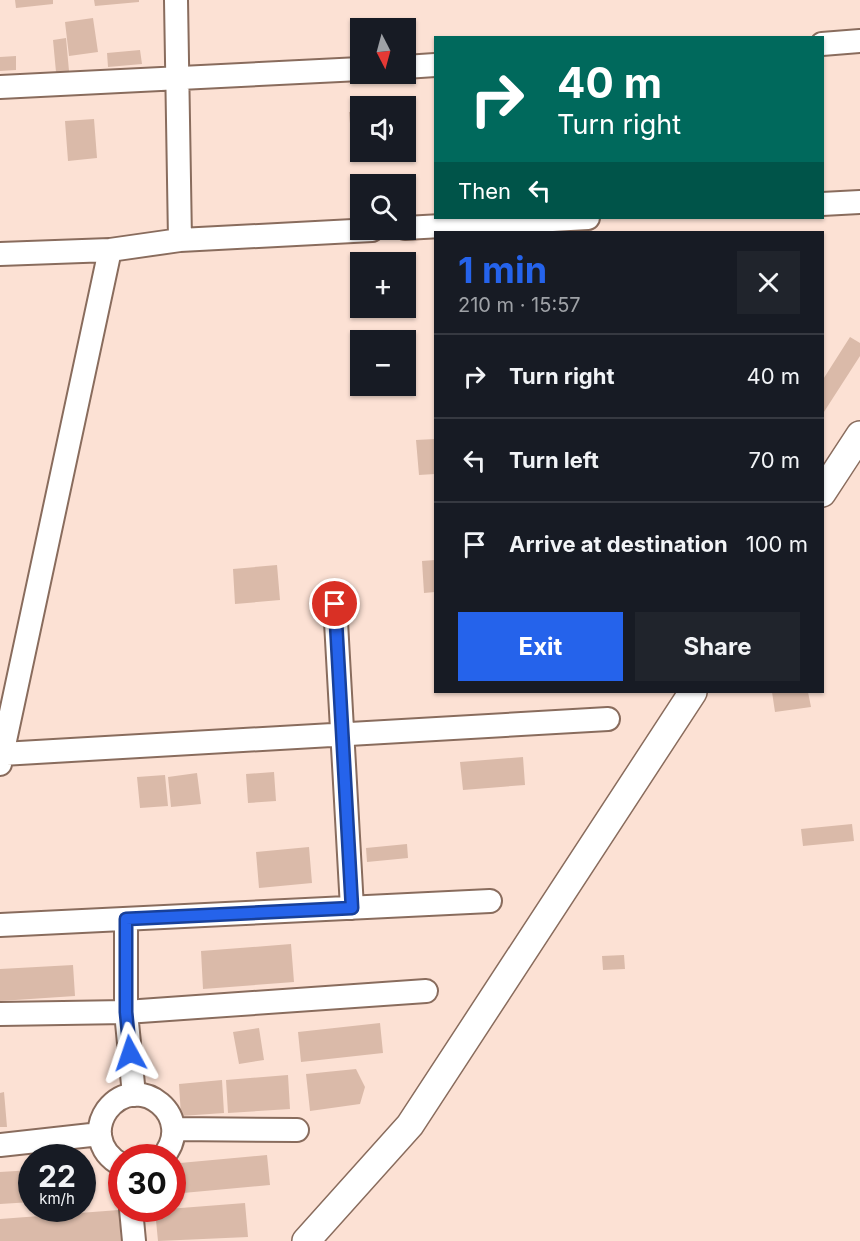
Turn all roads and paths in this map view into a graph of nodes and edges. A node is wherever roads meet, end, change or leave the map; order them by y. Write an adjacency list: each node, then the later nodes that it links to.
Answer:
1 (176, 0): 7 (street)
2 (860, 41): 3 (street)
3 (824, 44)
4 (434, 65): 5 (street)
5 (416, 66)
6 (350, 70): 7 (street)
7 (179, 80): 8 (street); 14 (street)
8 (0, 87)
9 (860, 202): 10 (street)
10 (824, 204)
11 (570, 219): 12 (street)
12 (416, 227)
13 (350, 231): 14 (street)
14 (180, 240): 15 (street)
15 (110, 250): 16 (street); 23 (street)
16 (0, 254)
17 (860, 435): 18 (street)
18 (824, 490)
19 (335, 604): 22 (street)
20 (692, 693): 40 (street)
21 (608, 719): 22 (street)
22 (342, 735): 23 (street); 25 (street)
23 (1, 759)
24 (490, 901): 25 (street)
25 (352, 908): 26 (street)
26 (126, 919): 27 (street); 29 (street)
27 (0, 925)
28 (426, 991): 29 (street)
29 (126, 1012): 30 (street); 31 (street)
30 (0, 1014)
31 (134, 1095): 32 (street); 34 (street)
32 (174, 1129): 33 (street); 35 (street)
33 (297, 1130)
34 (100, 1134): 36 (street); 37 (street)
35 (170, 1144)
36 (0, 1145)
37 (108, 1155)
38 (133, 1222): 39 (street)
39 (135, 1241)
40 (306, 1241)

